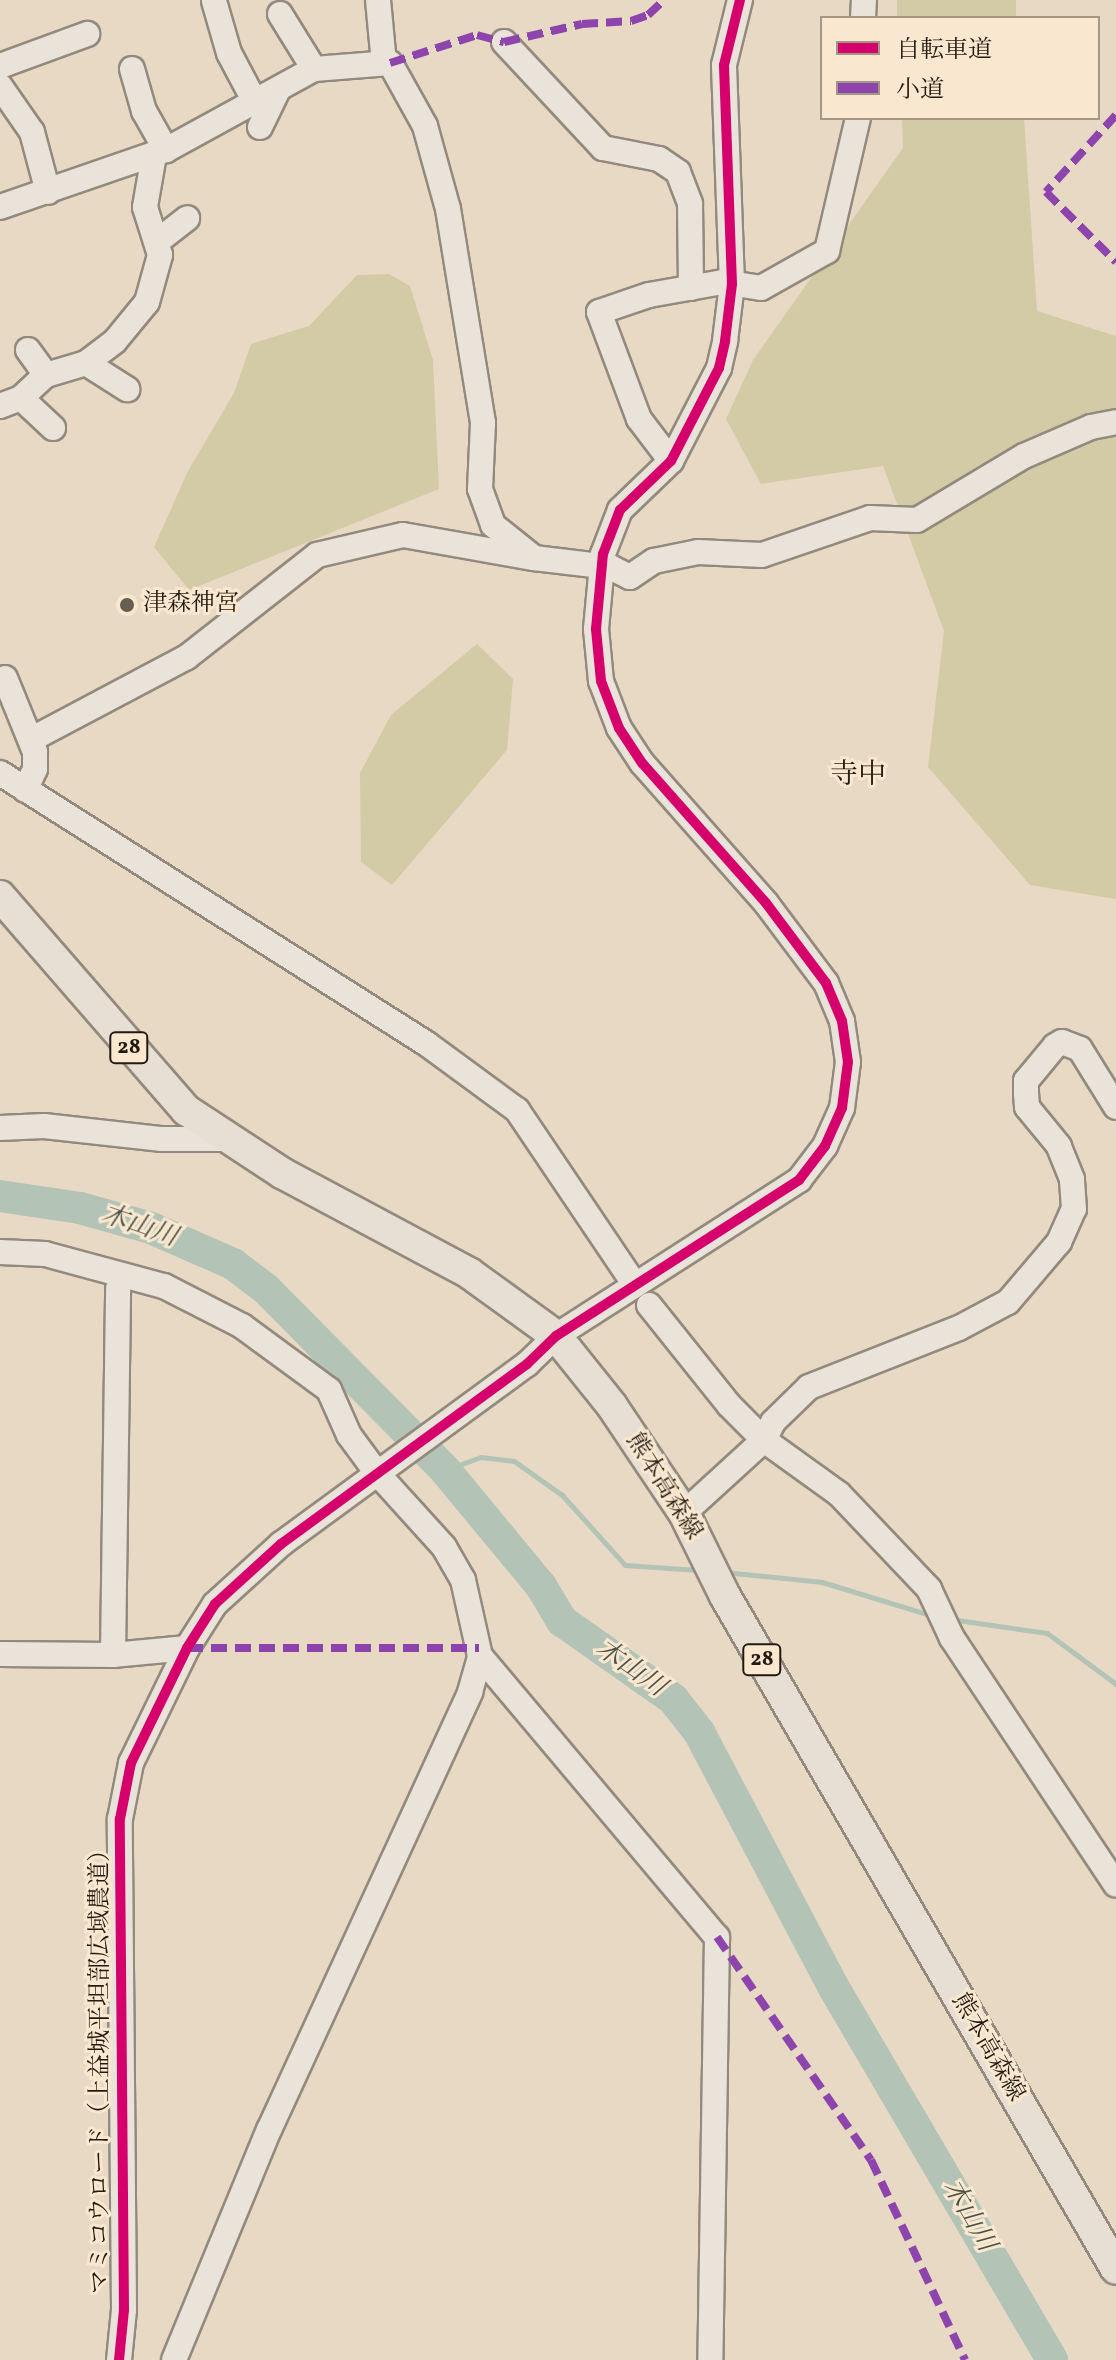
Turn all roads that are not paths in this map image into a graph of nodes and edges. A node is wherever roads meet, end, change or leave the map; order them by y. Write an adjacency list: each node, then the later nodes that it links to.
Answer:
1 (378, 0): 7 (street)
2 (740, 0): 21 (street)
3 (214, 1): 13 (street)
4 (280, 14): 10 (street)
5 (87, 34): 8 (street)
6 (504, 42): 22 (street)
7 (384, 63): 10 (street); 31 (street)
8 (0, 66)
9 (132, 69): 16 (street)
10 (314, 69): 12 (street)
11 (0, 86): 17 (street)
12 (278, 90): 13 (street); 15 (street)
13 (255, 102): 16 (street)
14 (858, 120): 21 (street)
15 (260, 127)
16 (160, 152): 17 (street); 20 (street)
17 (48, 192): 18 (street)
18 (0, 207)
19 (187, 218): 20 (street)
20 (158, 241): 24 (street)
21 (732, 284): 22 (street); 30 (street)
22 (691, 288): 30 (street)
23 (28, 350): 25 (street)
24 (86, 363): 25 (street); 26 (street)
25 (46, 375): 27 (street)
26 (127, 389)
27 (11, 402): 29 (street)
28 (1116, 422): 32 (street)
29 (53, 428)
30 (671, 461): 32 (street)
31 (534, 558): 32 (street); 34 (street)
32 (599, 569): 45 (street, マミコウロード（上益城平坦部広域農道）)
33 (2, 675): 34 (street)
34 (32, 739): 36 (street)
35 (0, 773): 36 (street)
36 (25, 790): 42 (street)
37 (0, 896): 40 (main road, 熊本高森線 / 28)
38 (1116, 1107): 46 (street)
39 (0, 1128): 40 (street)
40 (230, 1139): 45 (main road, 熊本高森線 / 28)
41 (0, 1252): 47 (street)
42 (629, 1276)
43 (118, 1288): 51 (street)
44 (649, 1305): 46 (street)
45 (556, 1336): 47 (street, マミコウロード（上益城平坦部広域農道）); 48 (main road, 熊本高森線 / 28)
46 (764, 1440): 48 (street); 53 (street)
47 (383, 1467): 49 (street, マミコウロード（上益城平坦部広域農道）); 52 (street)
48 (684, 1513): 54 (main road, 熊本高森線 / 28)
49 (187, 1648): 51 (street); 55 (street, マミコウロード（上益城平坦部広域農道）)
50 (0, 1654): 51 (street)
51 (113, 1655)
52 (480, 1656): 56 (street); 57 (street)
53 (1116, 1885)
54 (1116, 2269)
55 (119, 2360)
56 (174, 2360)
57 (710, 2360)

